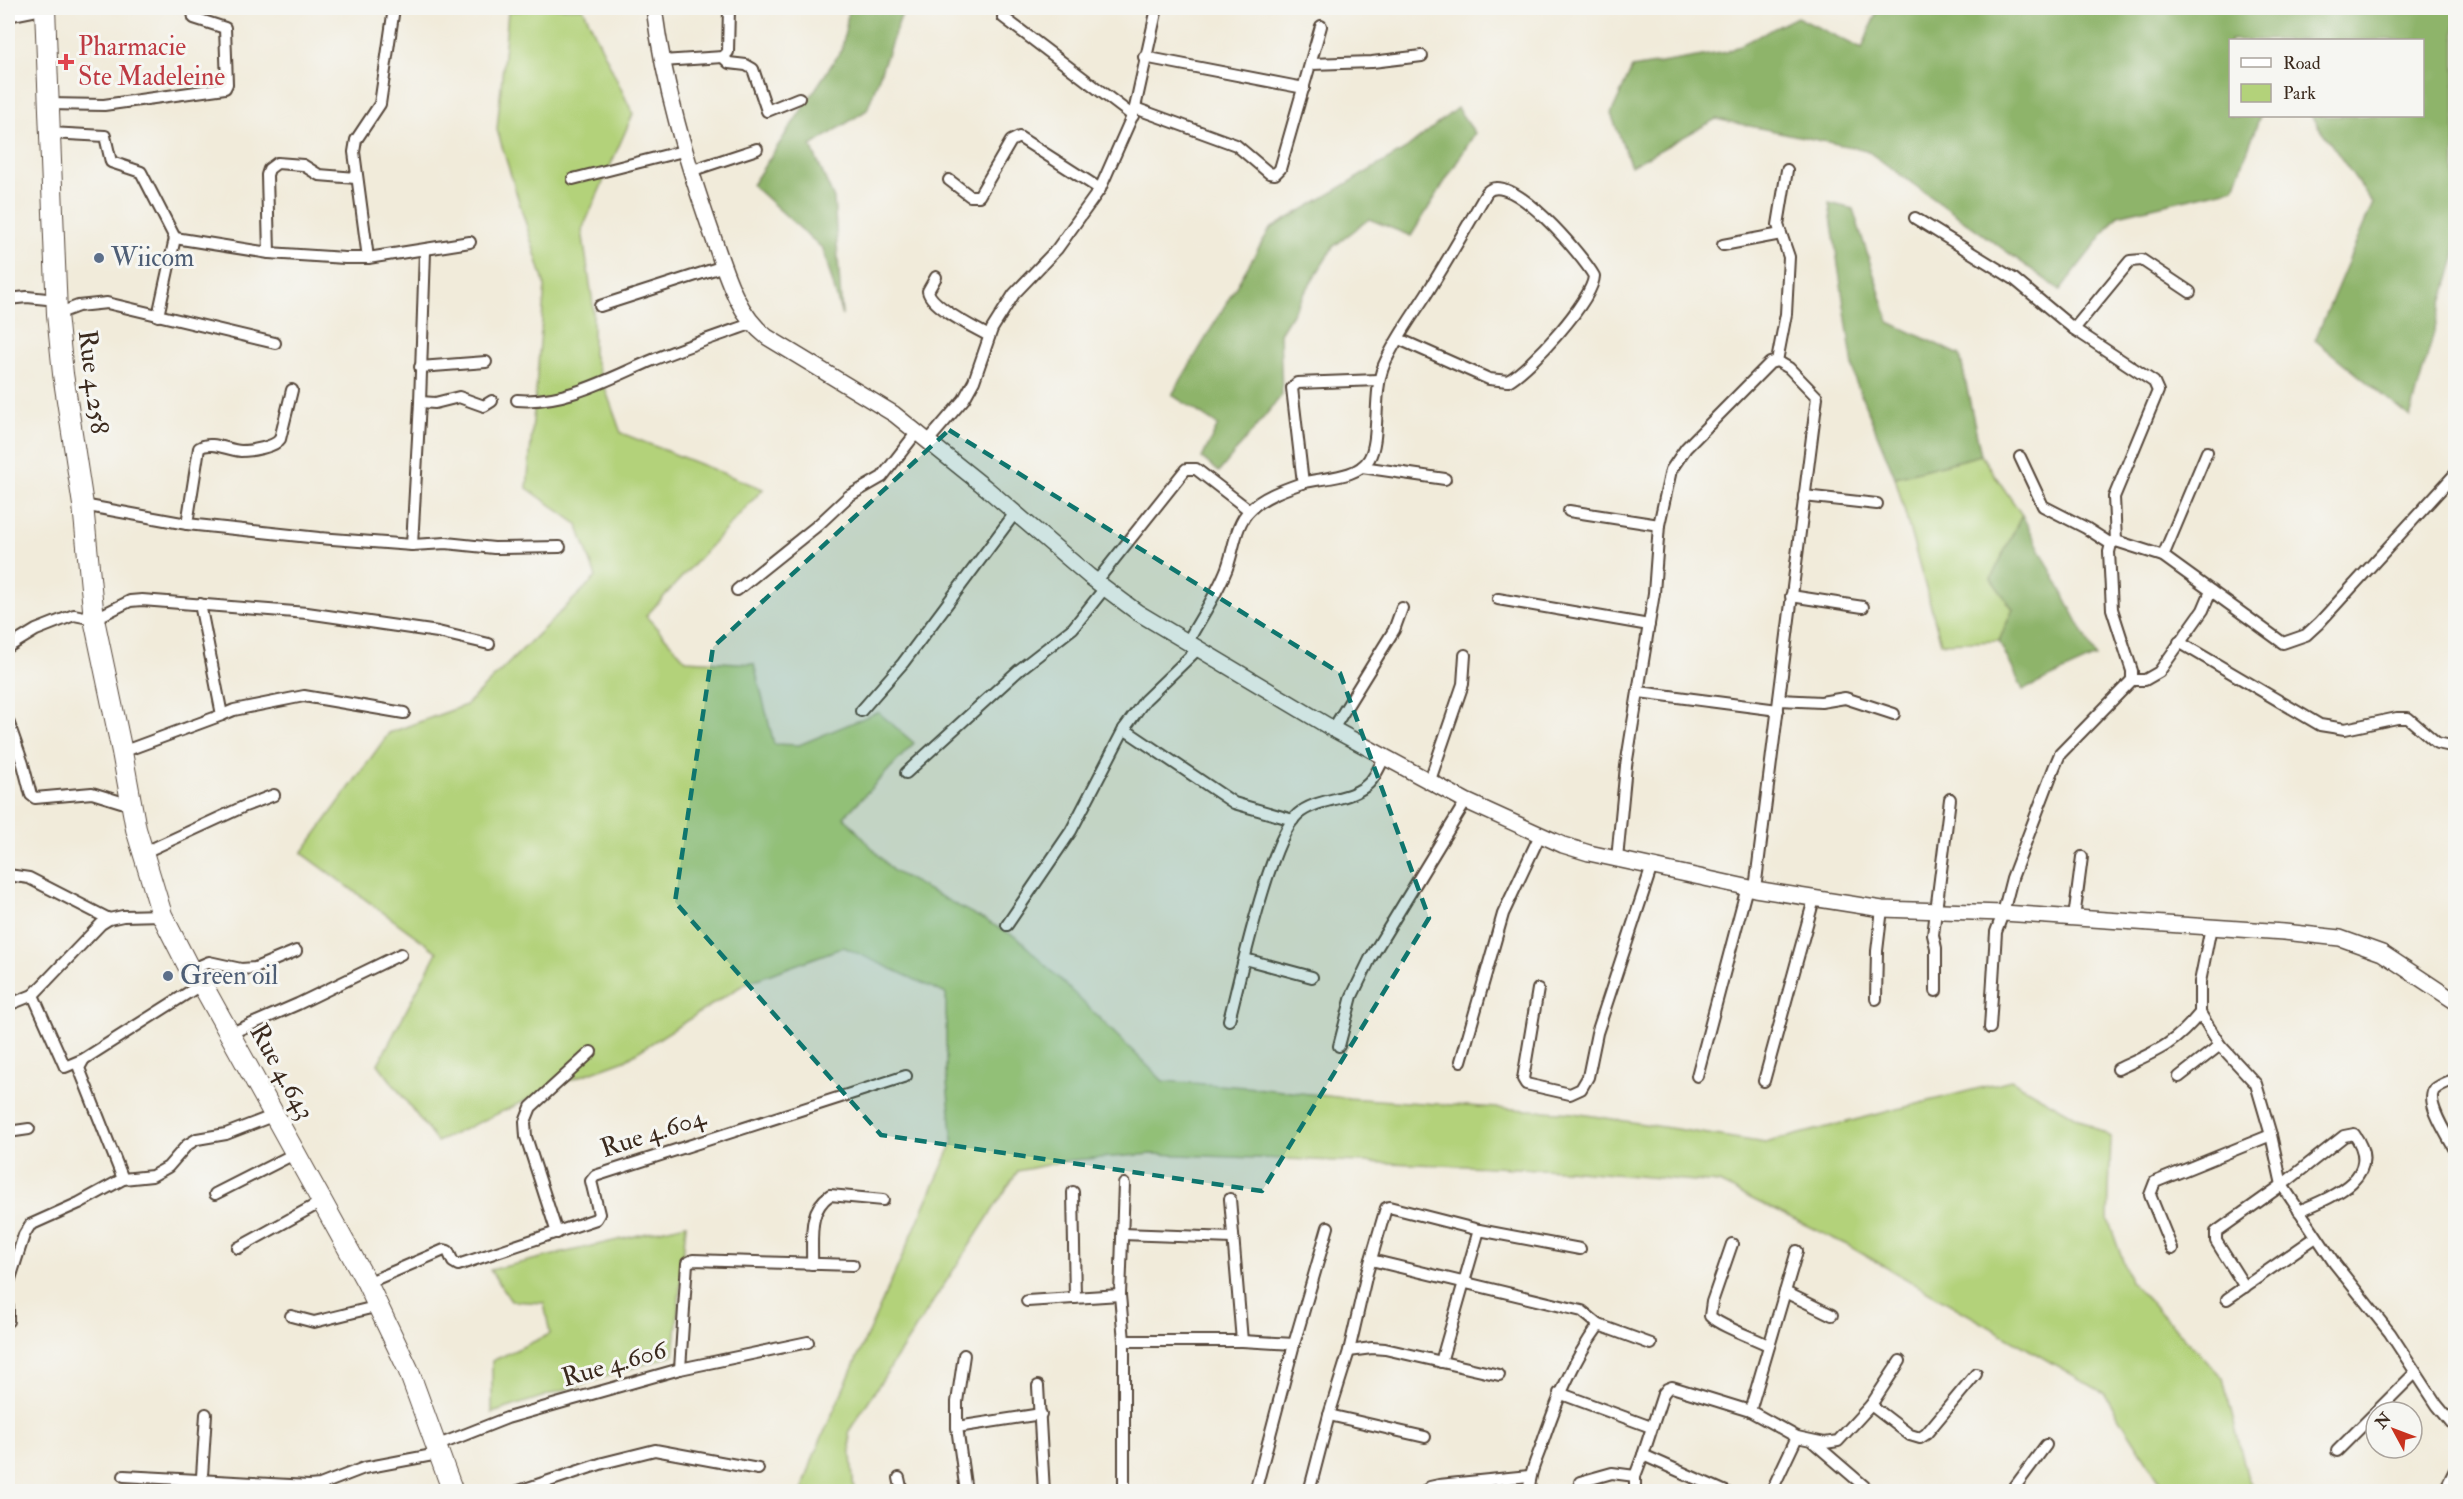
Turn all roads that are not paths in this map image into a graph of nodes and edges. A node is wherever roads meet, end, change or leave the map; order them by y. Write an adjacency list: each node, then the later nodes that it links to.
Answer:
1 (33, 8): 8 (main road)
2 (45, 8): 18 (highway, Rue 4.258)
3 (192, 8): 18 (street)
4 (394, 8): 25 (street)
5 (654, 8): 14 (street)
6 (729, 8): 12 (street)
7 (1157, 8): 13 (street)
8 (8, 13)
9 (1003, 16): 19 (street)
10 (1321, 26): 15 (street)
11 (1422, 56): 15 (street)
12 (723, 57): 14 (street); 17 (street)
13 (1144, 57): 16 (street); 19 (street)
14 (662, 61): 22 (street)
15 (1311, 64): 16 (street)
16 (1304, 88): 19 (street)
17 (800, 98)
18 (48, 104): 20 (highway, Rue 4.258)
19 (1134, 112): 28 (street)
20 (50, 133): 31 (street); 42 (highway, Rue 4.258)
21 (757, 149): 24 (street)
22 (683, 151): 24 (street); 26 (street)
23 (1787, 170): 30 (street)
24 (690, 171): 37 (street)
25 (356, 178): 35 (street); 36 (street)
26 (573, 178)
27 (949, 180): 28 (street)
28 (1100, 189): 46 (street)
29 (1914, 218): 45 (street)
30 (1781, 234): 33 (street); 49 (street)
31 (175, 238): 35 (street); 43 (street)
32 (470, 242): 34 (street)
33 (1723, 245)
34 (425, 251): 36 (street); 51 (street)
35 (269, 253): 36 (street)
36 (368, 258)
37 (723, 266): 41 (street); 44 (street)
38 (936, 277): 46 (street)
39 (2190, 292): 45 (street)
40 (8, 299): 42 (street)
41 (600, 306)
42 (57, 307): 43 (street); 66 (highway, Rue 4.258)
43 (158, 316): 48 (street)
44 (751, 324): 54 (street); 57 (street)
45 (2074, 329): 72 (street)
46 (989, 336): 57 (street)
47 (1399, 339): 47 (street); 52 (street)
48 (275, 343)
49 (1777, 361): 64 (street); 71 (street)
50 (486, 362): 51 (street)
51 (420, 368): 56 (street)
52 (1378, 380): 60 (street); 63 (street)
53 (292, 390): 70 (street)
54 (517, 400)
55 (492, 401): 56 (street)
56 (420, 402): 73 (street)
57 (923, 437): 69 (street); 77 (street)
58 (2208, 452): 75 (street)
59 (2020, 457): 72 (street)
60 (1362, 467): 62 (street); 63 (street)
61 (2456, 473): 78 (street)
62 (1445, 479)
63 (1303, 483): 67 (street)
64 (1804, 496): 65 (street); 79 (street)
65 (1877, 504)
66 (83, 505): 70 (street); 84 (highway, Rue 4.258)
67 (1250, 510): 76 (street); 88 (street)
68 (1569, 511): 71 (street)
69 (1014, 513): 76 (street); 94 (street)
70 (187, 524): 73 (street)
71 (1659, 525): 85 (street)
72 (2113, 542): 75 (street); 91 (street)
73 (412, 545): 74 (street)
74 (560, 547)
75 (2163, 556): 78 (street)
76 (1100, 585): 88 (street); 104 (street)
77 (737, 590)
78 (2211, 591): 86 (street)
79 (1791, 596): 82 (street); 93 (street)
80 (1498, 599): 85 (street)
81 (200, 604): 84 (street); 87 (street); 97 (street)
82 (1863, 607)
83 (1402, 608): 100 (street)
84 (94, 619): 89 (street); 102 (highway, Rue 4.643)
85 (1649, 625): 92 (street)
86 (2179, 642): 91 (street); 101 (street)
87 (489, 644)
88 (1193, 645): 99 (street); 100 (street)
89 (8, 647)
90 (1465, 655): 105 (street)
91 (2132, 680): 121 (street)
92 (1639, 692): 93 (street); 114 (street)
93 (1779, 705): 96 (street); 117 (street)
94 (861, 711)
95 (404, 713): 97 (street)
96 (1894, 714)
97 (222, 715): 102 (street)
98 (8, 721): 109 (street)
99 (1124, 729): 110 (street); 125 (street)
100 (1333, 729): 103 (street)
101 (2456, 747)
102 (122, 752): 109 (highway, Rue 4.643)
103 (1385, 756): 105 (street); 110 (street)
104 (906, 774)
105 (1430, 780): 108 (street)
106 (274, 795): 112 (street)
107 (1950, 799): 120 (street)
108 (1466, 801): 111 (street); 143 (street)
109 (131, 805): 112 (highway, Rue 4.643)
110 (1293, 820): 129 (street)
111 (1540, 835): 114 (street); 146 (street)
112 (143, 853): 122 (highway, Rue 4.643)
113 (2082, 857): 123 (street)
114 (1617, 859): 115 (street)
115 (1652, 866): 117 (street); 132 (street)
116 (8, 875): 124 (street)
117 (1751, 888): 118 (street); 149 (street)
118 (1814, 899): 119 (street); 152 (street)
119 (1882, 909): 120 (street); 135 (street)
120 (1937, 910): 121 (street); 133 (street)
121 (2003, 913): 123 (street); 140 (street)
122 (162, 915): 124 (street); 131 (highway, Rue 4.643)
123 (2074, 918): 126 (street)
124 (109, 919): 134 (street)
125 (1007, 925)
126 (2211, 927): 136 (street); 138 (street)
127 (296, 951): 131 (street)
128 (401, 954): 141 (street)
129 (1245, 959): 130 (street); 139 (street)
130 (1312, 976)
131 (196, 977): 141 (highway, Rue 4.643); 145 (street)
132 (1538, 989)
133 (1936, 991)
134 (33, 995): 137 (street); 145 (street)
135 (1876, 999)
136 (2456, 1002)
137 (8, 1005)
138 (2200, 1013): 142 (street); 147 (street)
139 (1229, 1020)
140 (1990, 1028)
141 (230, 1034): 153 (highway, Rue 4.643)
142 (2220, 1045): 150 (street); 156 (street)
143 (1339, 1046)
144 (591, 1052): 170 (street)
145 (84, 1059): 159 (street)
146 (1461, 1060)
147 (2118, 1070)
148 (906, 1076): 170 (street, Rue 4.604)
149 (1697, 1076)
150 (2179, 1077)
151 (2456, 1079): 157 (street)
152 (1764, 1081)
153 (275, 1115): 158 (highway, Rue 4.643); 159 (street)
154 (29, 1129): 155 (street)
155 (8, 1132)
156 (2271, 1135): 161 (street); 177 (street)
157 (2456, 1152)
158 (296, 1153): 163 (street); 166 (highway, Rue 4.643)
159 (123, 1179): 184 (street)
160 (1124, 1184): 171 (street)
161 (2282, 1185): 167 (street); 167 (street); 185 (street)
162 (1073, 1192): 188 (street)
163 (215, 1194)
164 (1230, 1199): 173 (street)
165 (883, 1200): 180 (street)
166 (323, 1201): 175 (street); 183 (highway, Rue 4.643)
167 (2299, 1211): 172 (street)
168 (1328, 1227): 200 (street)
169 (1479, 1230): 176 (street); 179 (street); 182 (street)
170 (557, 1233): 183 (street, Rue 4.604)
171 (1122, 1234): 173 (street); 187 (street)
172 (2316, 1237): 185 (street); 208 (street)
173 (1233, 1238): 198 (street)
174 (1732, 1244): 202 (street)
175 (238, 1248)
176 (1580, 1249)
177 (2172, 1249)
178 (1797, 1251): 186 (street)
179 (1371, 1260): 182 (street); 203 (street)
180 (812, 1264): 181 (street); 207 (street)
181 (853, 1265)
182 (1463, 1281): 196 (street); 206 (street)
183 (367, 1283): 191 (highway, Rue 4.643)
184 (8, 1285)
185 (2246, 1287): 189 (street)
186 (1785, 1292): 193 (street); 202 (street)
187 (1120, 1295): 188 (street); 197 (street)
188 (1075, 1298): 190 (street)
189 (2227, 1299)
190 (1027, 1301)
191 (379, 1306): 194 (street); 227 (highway, Rue 4.643)
192 (8, 1307): 195 (street)
193 (1832, 1315)
194 (291, 1316)
195 (8, 1321)
196 (1599, 1325): 201 (street); 212 (street)
197 (1124, 1341): 198 (street); 243 (street)
198 (1242, 1341): 200 (street)
199 (808, 1342): 207 (street, Rue 4.606)
200 (1293, 1344): 244 (street)
201 (1651, 1344)
202 (1768, 1345): 215 (street)
203 (1349, 1351): 206 (street); 218 (street)
204 (964, 1356): 220 (street)
205 (1900, 1361): 214 (street)
206 (1441, 1362): 210 (street)
207 (680, 1369): 227 (street, Rue 4.606)
208 (2415, 1372): 213 (street); 222 (street)
209 (1977, 1374): 214 (street)
210 (1499, 1375)
211 (1038, 1386): 217 (street)
212 (1559, 1393): 221 (street); 233 (street)
213 (2388, 1400)
214 (1871, 1405): 225 (street)
215 (1750, 1411): 221 (street); 224 (street)
216 (206, 1414): 237 (street)
217 (1041, 1414): 220 (street); 242 (street)
218 (1329, 1415): 223 (street); 245 (street)
219 (2364, 1424): 228 (street)
220 (957, 1427): 241 (street)
221 (1651, 1427): 229 (street)
222 (2456, 1428)
223 (1425, 1437)
224 (1797, 1437): 225 (street); 250 (street)
225 (1812, 1442): 251 (street)
226 (2046, 1445): 252 (street)
227 (437, 1450): 237 (street, Rue 4.606); 238 (highway, Rue 4.643)
228 (2337, 1451)
229 (1643, 1455): 234 (street); 249 (street)
230 (2456, 1468): 253 (street)
231 (758, 1469): 239 (street)
232 (124, 1476): 237 (street, Rue 4.606)
233 (1529, 1476): 246 (street); 247 (street)
234 (1635, 1476): 236 (street); 248 (street)
235 (899, 1478): 240 (street)
236 (1580, 1482)
237 (201, 1487)
238 (453, 1491)
239 (516, 1491)
240 (902, 1491)
241 (966, 1491)
242 (1044, 1491)
243 (1124, 1491)
244 (1255, 1491)
245 (1309, 1491)
246 (1425, 1491)
247 (1529, 1491)
248 (1635, 1491)
249 (1726, 1491)
250 (1771, 1491)
251 (1871, 1491)
252 (2011, 1491)
253 (2444, 1491)

